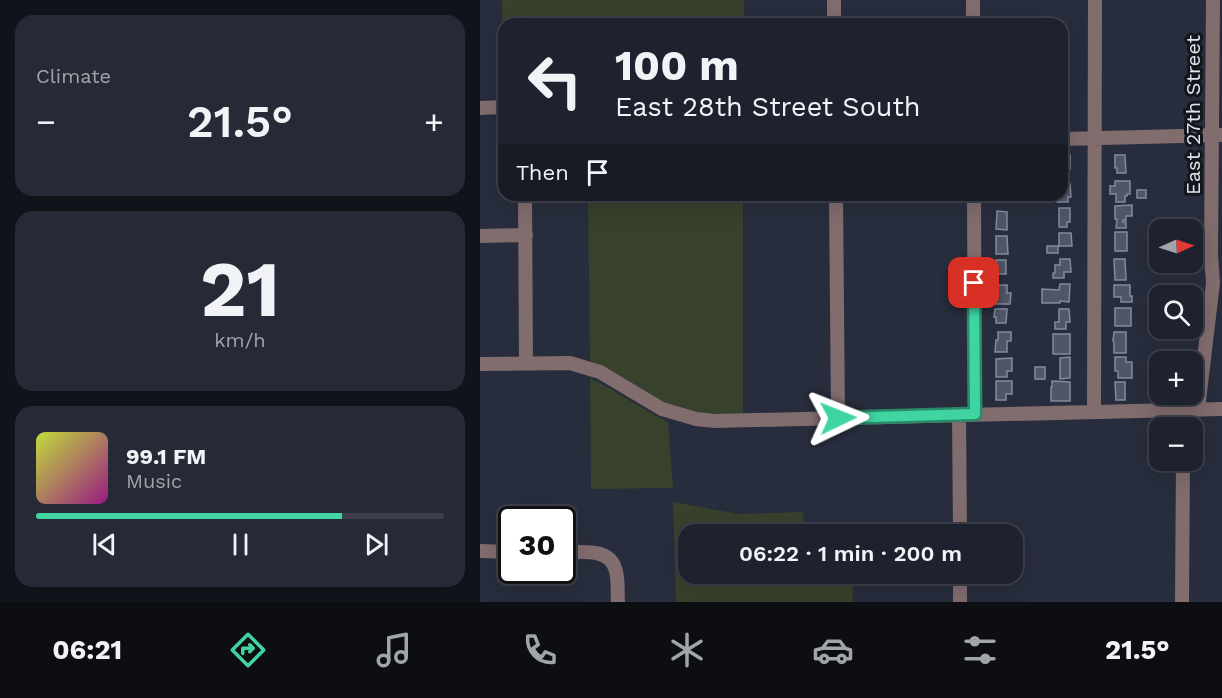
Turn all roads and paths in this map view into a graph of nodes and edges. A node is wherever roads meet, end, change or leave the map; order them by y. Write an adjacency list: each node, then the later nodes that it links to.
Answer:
1 (834, 0): 5 (street)
2 (973, 0): 6 (street)
3 (1095, 0): 11 (street)
4 (1213, 0): 9 (street, East 27th Street)
5 (834, 18)
6 (973, 18)
7 (498, 107): 8 (street)
8 (480, 108)
9 (1217, 136): 11 (street); 20 (street, East 27th Street)
10 (1068, 139): 11 (street)
11 (1095, 139): 22 (street)
12 (525, 201): 15 (street)
13 (836, 201): 26 (street)
14 (974, 201): 24 (street)
15 (526, 235): 16 (street); 17 (street)
16 (480, 236)
17 (525, 363): 18 (street); 26 (street)
18 (480, 364)
19 (1183, 409): 20 (street); 22 (street); 25 (street)
20 (1198, 409): 21 (street)
21 (1222, 409)
22 (1094, 411): 24 (street)
23 (959, 414): 24 (street); 26 (street); 28 (street)
24 (975, 414)
25 (1183, 417)
26 (838, 418)
27 (1183, 471): 35 (street)
28 (960, 524)
29 (480, 551): 30 (street)
30 (498, 552)
31 (576, 552): 33 (street)
32 (960, 584): 34 (street)
33 (618, 602)
34 (960, 602)
35 (1182, 602)

